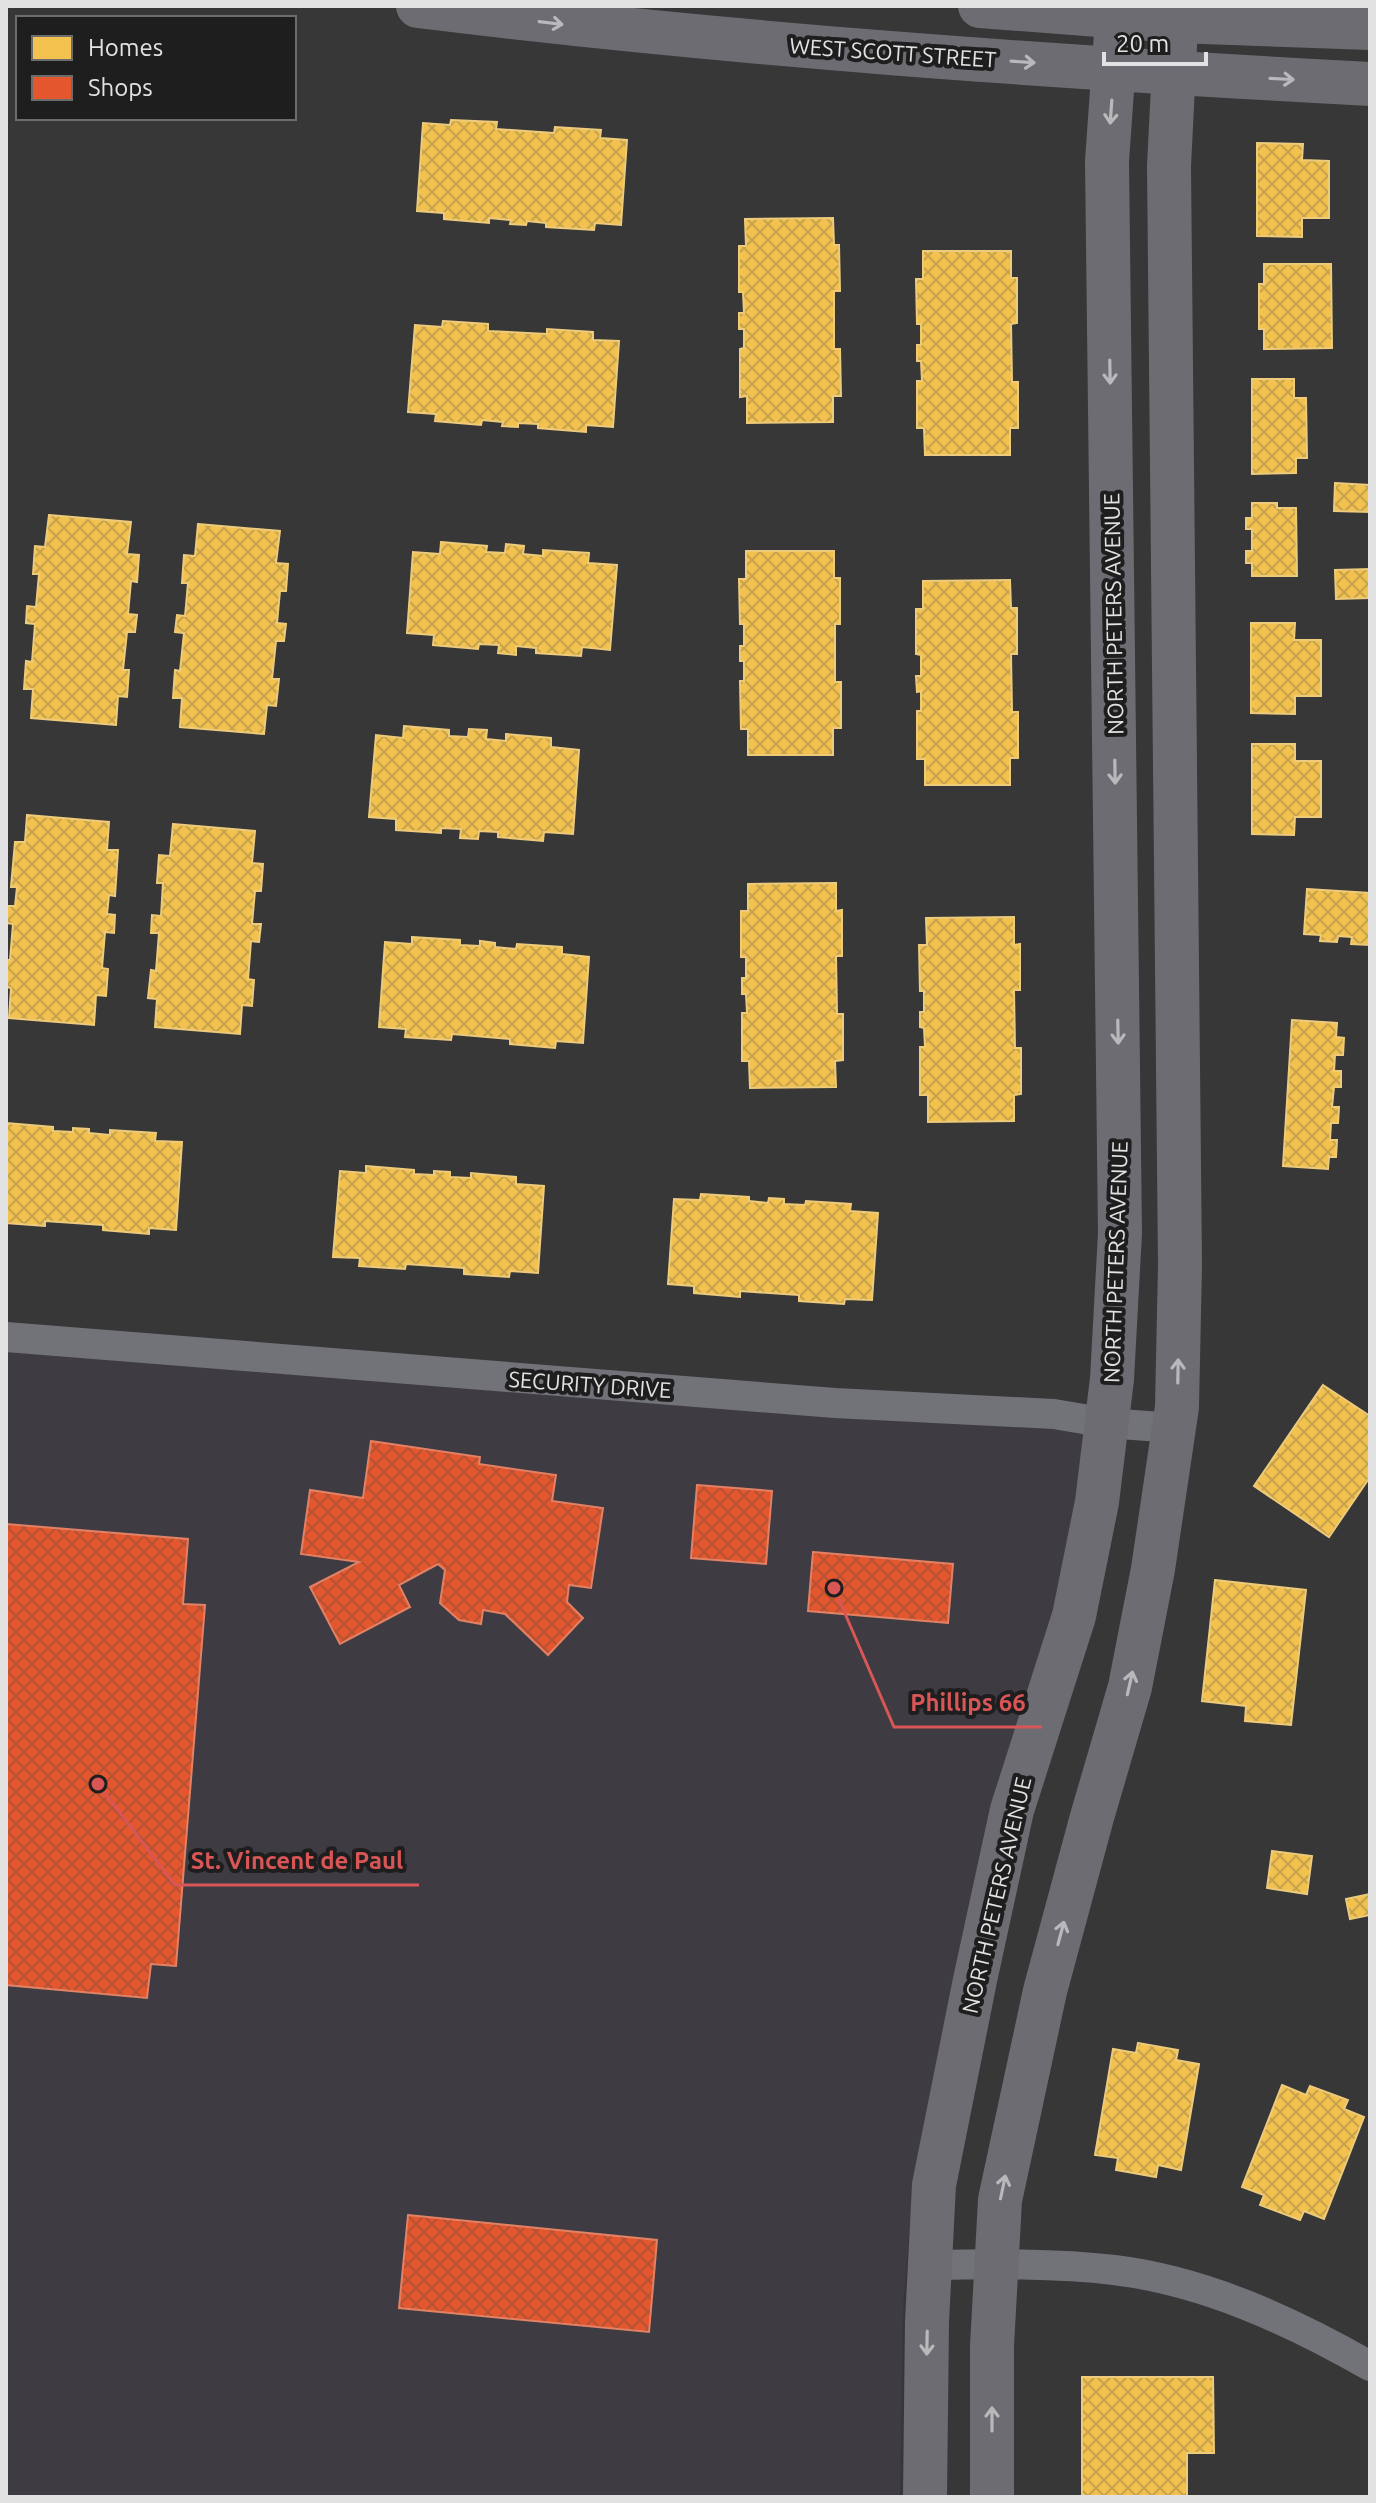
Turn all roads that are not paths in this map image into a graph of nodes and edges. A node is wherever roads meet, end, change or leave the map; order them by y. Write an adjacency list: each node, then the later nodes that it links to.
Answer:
1 (418, 6): 7 (main road, WEST SCOTT STREET, one-way to 7)
2 (980, 6): 4 (main road)
3 (1309, 6): 6 (main road)
4 (1118, 11): 5 (main road); 7 (main road, NORTH PETERS AVENUE)
5 (1177, 13): 6 (main road); 8 (main road)
6 (1360, 28)
7 (1113, 69): 8 (main road, WEST SCOTT STREET); 11 (main road, NORTH PETERS AVENUE, one-way to 11)
8 (1174, 74): 9 (main road, WEST SCOTT STREET, one-way to 9); 12 (main road, one-way to 8)
9 (1370, 84)
10 (6, 1337): 11 (street, SECURITY DRIVE)
11 (1107, 1423): 12 (street, SECURITY DRIVE); 14 (main road, NORTH PETERS AVENUE)
12 (1174, 1428): 13 (main road, one-way to 12)
13 (997, 2264): 14 (street); 15 (street); 17 (main road, one-way to 13)
14 (930, 2265): 16 (main road, NORTH PETERS AVENUE, one-way to 16)
15 (1370, 2366)
16 (925, 2497)
17 (992, 2497)

